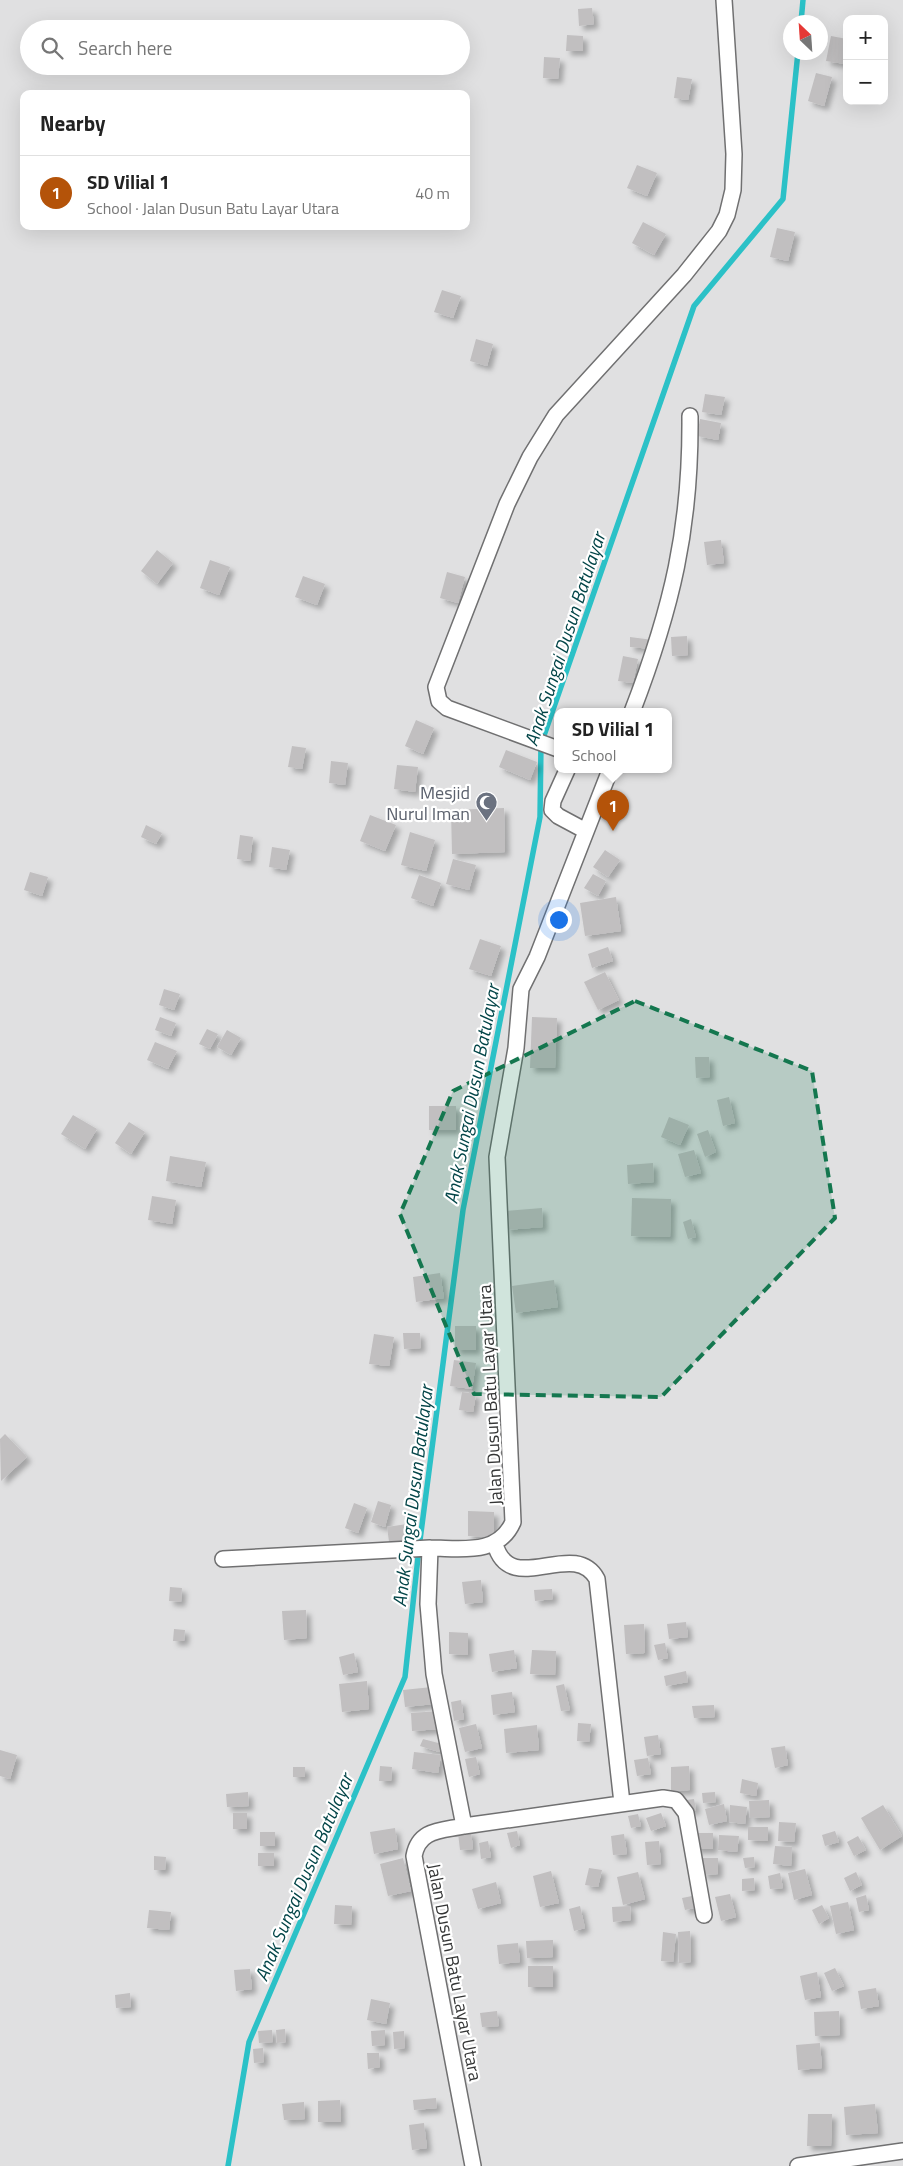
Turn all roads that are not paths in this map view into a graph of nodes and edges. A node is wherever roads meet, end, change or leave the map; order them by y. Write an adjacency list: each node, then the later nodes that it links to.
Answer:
1 (724, 0): 4 (street)
2 (690, 416): 3 (street)
3 (633, 708)
4 (554, 748)
5 (566, 773): 7 (street)
6 (609, 773): 7 (street, Jalan Dusun Batu Layar Utara)
7 (586, 831): 8 (street, Jalan Dusun Batu Layar Utara)
8 (495, 1544): 9 (street); 11 (street)
9 (430, 1548): 10 (street); 12 (street)
10 (224, 1559)
11 (622, 1803): 12 (street); 13 (street)
12 (464, 1826): 15 (street, Jalan Dusun Batu Layar Utara)
13 (704, 1915)
14 (903, 2152): 16 (street)
15 (473, 2166)
16 (798, 2166)

